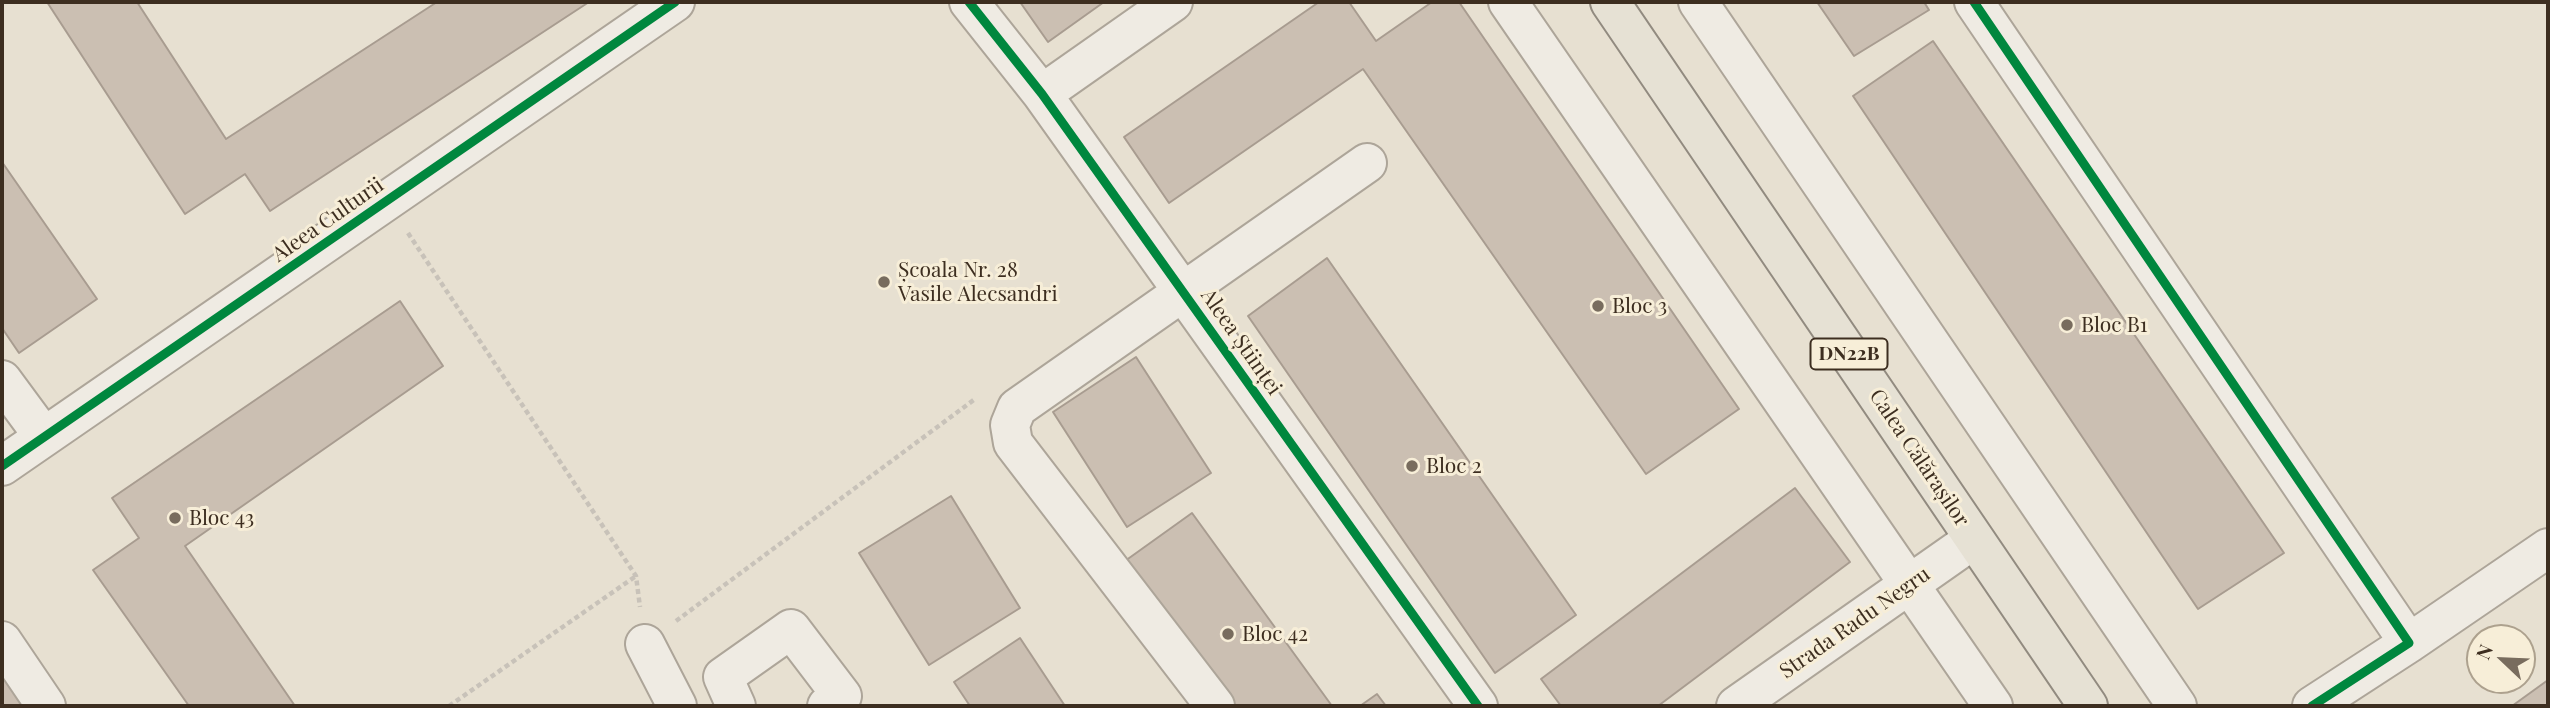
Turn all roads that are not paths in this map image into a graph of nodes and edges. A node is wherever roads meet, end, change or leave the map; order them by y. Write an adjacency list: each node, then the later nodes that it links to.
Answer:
1 (675, 2): 12 (street, Aleea Culturii)
2 (969, 2): 8 (street, Aleea Științei)
3 (1173, 2): 8 (street)
4 (1508, 2): 16 (street)
5 (1609, 2): 14 (main road, Calea Călărașilor / DN22B)
6 (1698, 2): 29 (street)
7 (1974, 2): 18 (street)
8 (1042, 94): 10 (street, Aleea Științei)
9 (1367, 163): 10 (street)
10 (1185, 293): 24 (street); 25 (street, Aleea Științei)
11 (2, 380): 12 (street)
12 (44, 437): 13 (street, Aleea Culturii)
13 (2, 466)
14 (1974, 539): 16 (street, Strada Radu Negru); 28 (main road, Calea Călărașilor / DN22B)
15 (2548, 548): 18 (street)
16 (1909, 584): 26 (street, Strada Radu Negru); 27 (street)
17 (2, 641): 20 (street)
18 (2409, 643): 30 (street)
19 (645, 644): 21 (street)
20 (46, 706)
21 (677, 706)
22 (736, 706): 23 (street)
23 (827, 706)
24 (1215, 706)
25 (1478, 706)
26 (1736, 706)
27 (1993, 706)
28 (2088, 706)
29 (2177, 706)
30 (2312, 706)

